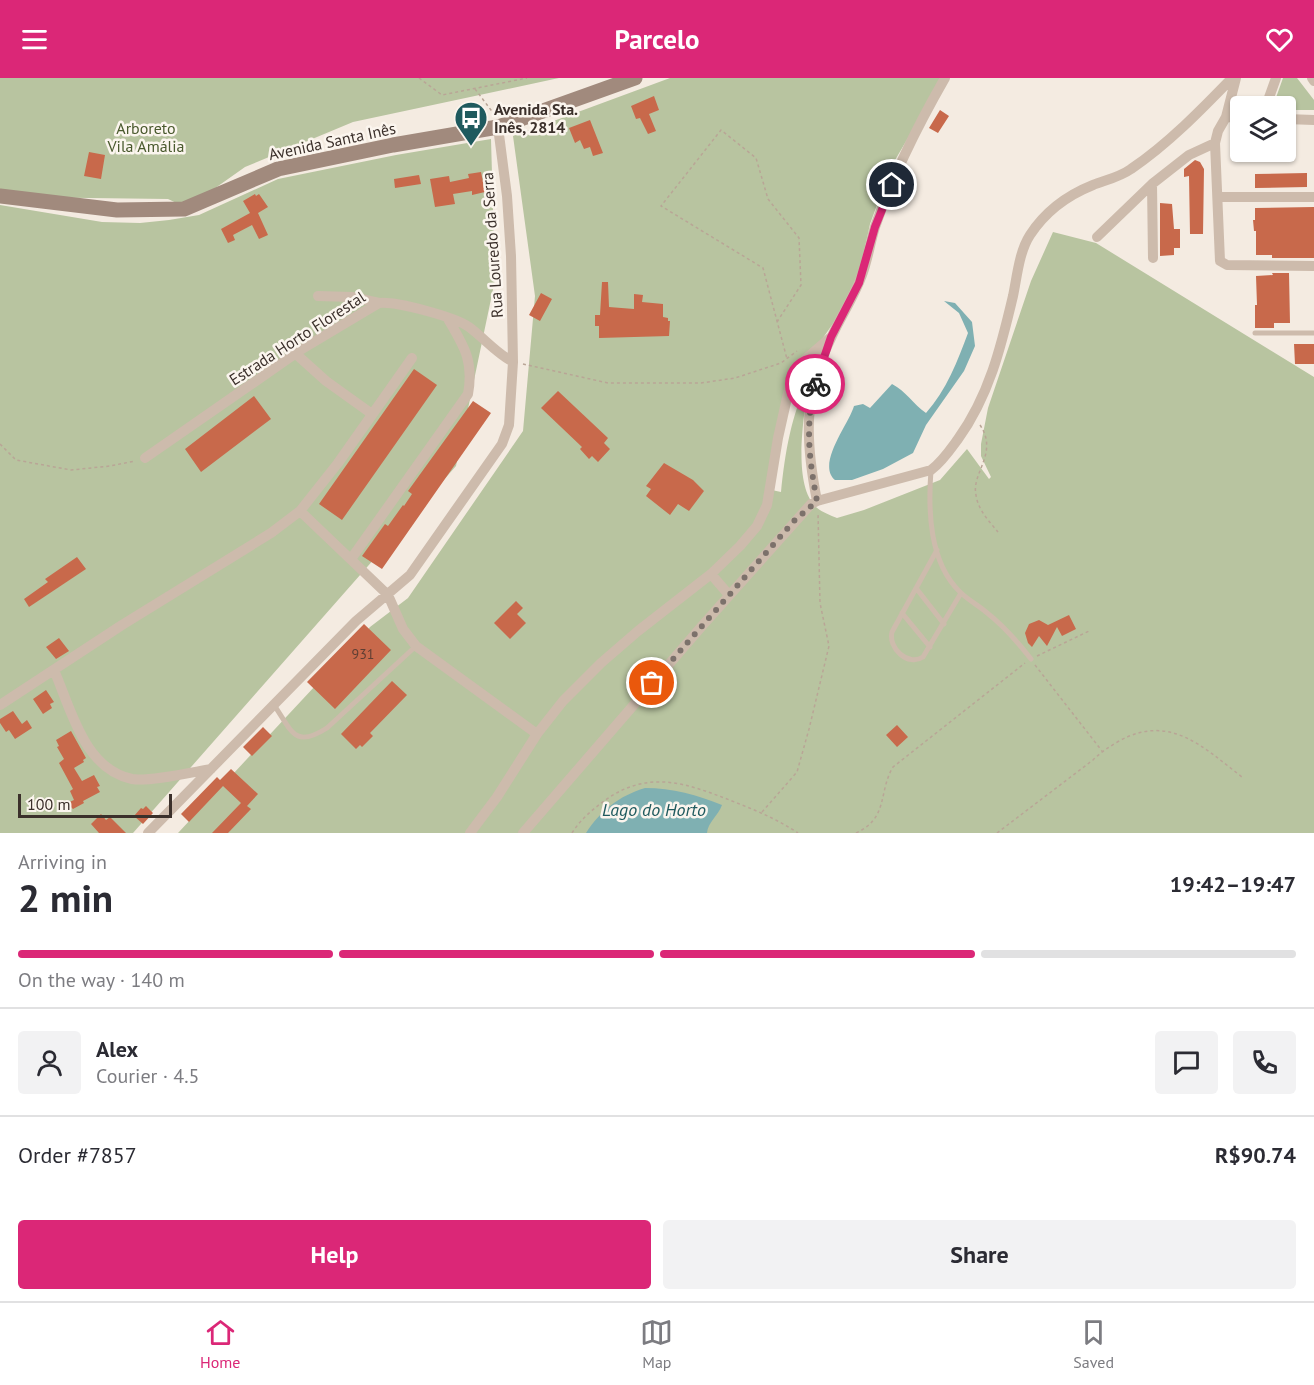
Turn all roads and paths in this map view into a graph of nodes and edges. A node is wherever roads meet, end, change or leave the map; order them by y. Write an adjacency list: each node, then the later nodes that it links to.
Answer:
1 (419, 78): 7 (path)
2 (527, 78): 7 (path)
3 (635, 78): 13 (main road, Avenida Santa Inês)
4 (945, 78): 28 (street)
5 (1234, 78): 9 (street); 35 (street)
6 (1276, 78): 8 (street)
7 (475, 88): 13 (path)
8 (1270, 96)
9 (1226, 117): 10 (street); 14 (street)
10 (1230, 117)
11 (1296, 119): 12 (street)
12 (1314, 120)
13 (500, 126): 16 (main road, Avenida Santa Inês); 33 (street, Rua Louredo da Serra)
14 (1215, 143): 15 (street); 17 (street)
15 (1152, 184): 19 (street); 20 (street)
16 (0, 196)
17 (1218, 197): 18 (street); 21 (street)
18 (1314, 197)
19 (1097, 237)
20 (1153, 258)
21 (1314, 267)
22 (318, 296): 23 (street)
23 (379, 303): 24 (street, Estrada Horto Florestal); 30 (street, Estrada Horto Florestal)
24 (448, 319): 33 (street, Estrada Horto Florestal); 43 (street)
25 (777, 322): 25 (path); 32 (path)
26 (1255, 333): 27 (lane)
27 (1314, 333)
28 (833, 334): 39 (street); 44 (street)
29 (796, 352): 32 (path)
30 (296, 354): 34 (street); 37 (street, Estrada Horto Florestal)
31 (412, 358): 34 (street)
32 (787, 359): 33 (path)
33 (513, 362): 47 (street, Rua Louredo da Serra)
34 (372, 414): 40 (street)
35 (972, 420): 38 (street); 41 (path)
36 (0, 444): 37 (path)
37 (145, 458)
38 (931, 470): 39 (street); 42 (lane)
39 (817, 501): 48 (street); 62 (path)
40 (300, 511): 43 (street); 55 (street)
41 (998, 532)
42 (937, 550): 45 (lane); 46 (lane)
43 (351, 559): 47 (street)
44 (711, 574): 48 (street); 58 (street)
45 (916, 588): 49 (lane); 50 (lane)
46 (961, 593): 50 (lane); 54 (lane)
47 (388, 595): 52 (street); 57 (street, Rua Louredo da Serra)
48 (729, 595): 65 (street)
49 (902, 613): 53 (lane); 53 (lane)
50 (944, 624): 53 (lane)
51 (1089, 631): 54 (path)
52 (416, 646): 57 (lane); 58 (street)
53 (930, 647)
54 (1031, 659): 59 (path); 68 (path)
55 (54, 670): 56 (street); 60 (street)
56 (0, 705)
57 (274, 705): 60 (street, Rua Louredo da Serra)
58 (537, 734): 64 (street)
59 (1102, 751): 61 (path); 69 (path)
60 (211, 769): 63 (street, Rua Louredo da Serra)
61 (1242, 777)
62 (762, 813): 66 (path); 67 (path)
63 (148, 833)
64 (470, 833)
65 (523, 833)
66 (572, 833)
67 (798, 833)
68 (857, 833)
69 (997, 833)

